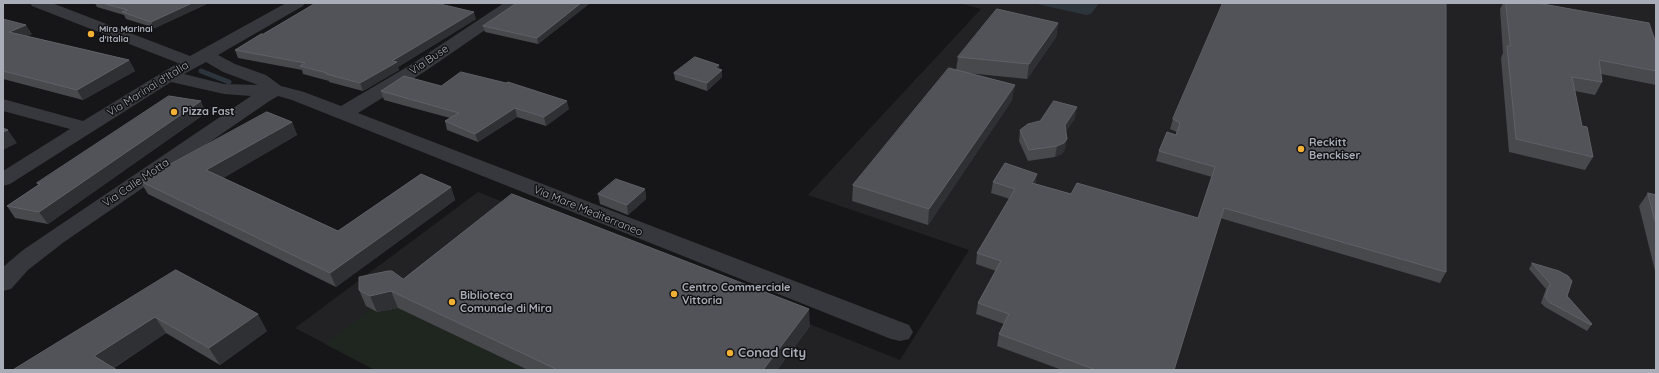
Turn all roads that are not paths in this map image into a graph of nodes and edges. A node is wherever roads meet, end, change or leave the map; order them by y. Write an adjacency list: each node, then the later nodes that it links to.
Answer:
1 (38, 3): 4 (street, Via Mare Mediterraneo)
2 (296, 3): 4 (street, Via Marinai d'Italia)
3 (514, 3): 8 (street, Via Buse)
4 (198, 59): 5 (street, Via Marinai d'Italia); 6 (street, Via Mare Mediterraneo)
5 (168, 76): 6 (street, Via Mare Mediterraneo); 9 (street, Via Marinai d'Italia)
6 (275, 90): 8 (street, Via Mare Mediterraneo); 11 (street, Via Calle Motta)
7 (3, 105): 9 (street)
8 (342, 114): 12 (street, Via Mare Mediterraneo)
9 (86, 128): 10 (street, Via Marinai d'Italia)
10 (3, 180)
11 (3, 283)
12 (900, 332)

